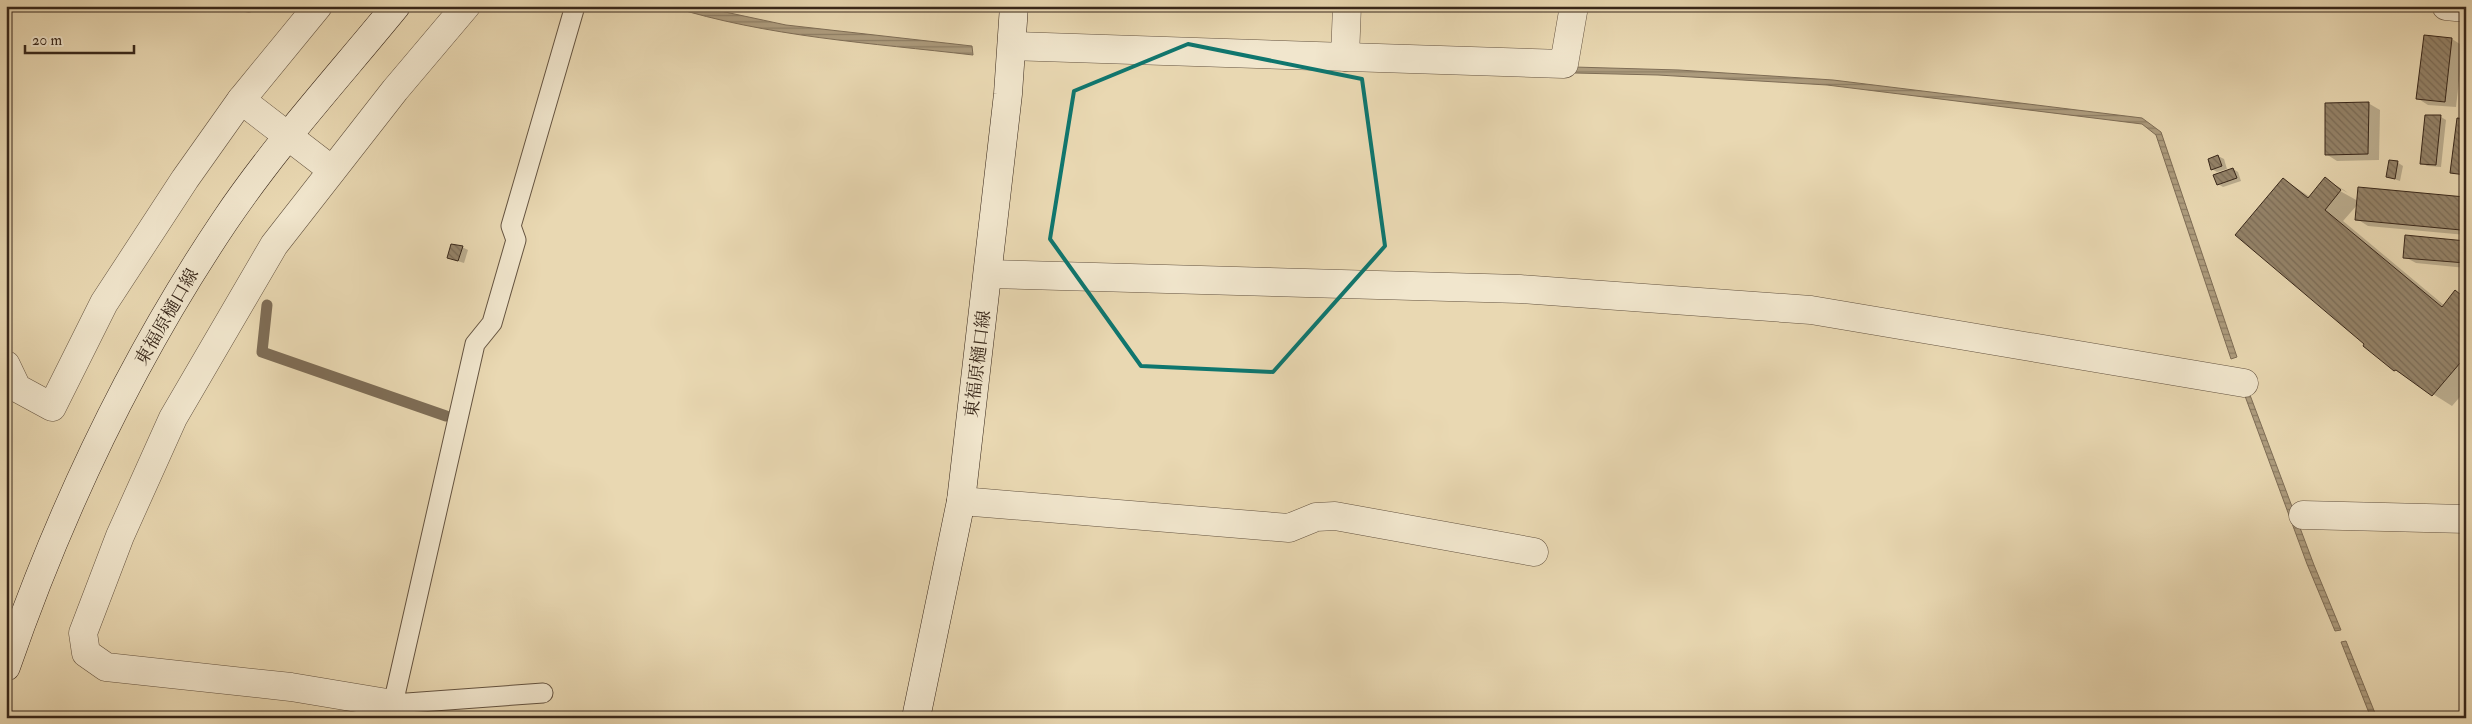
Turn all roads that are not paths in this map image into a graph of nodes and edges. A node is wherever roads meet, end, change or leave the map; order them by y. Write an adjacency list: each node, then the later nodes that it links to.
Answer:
1 (318, 6): 12 (street)
2 (396, 6): 13 (street, 東福原樋口線)
3 (466, 6): 14 (street)
4 (575, 6): 24 (lane)
5 (1014, 6): 10 (street, 東福原樋口線)
6 (1347, 6): 11 (street)
7 (1574, 6): 11 (street)
8 (2446, 6): 9 (street)
9 (2466, 8)
10 (1012, 46): 11 (street); 15 (street, 東福原樋口線)
11 (1345, 57)
12 (241, 100): 13 (street); 16 (street)
13 (288, 136): 14 (street); 22 (street, 東福原樋口線)
14 (332, 170): 24 (street)
15 (988, 274): 17 (street); 18 (street, 東福原樋口線)
16 (6, 365)
17 (2244, 383)
18 (961, 501): 21 (street); 25 (street, 東福原樋口線)
19 (2303, 515): 20 (street)
20 (2466, 518)
21 (1534, 552)
22 (6, 667)
23 (543, 693): 24 (lane)
24 (393, 704)
25 (916, 718)

